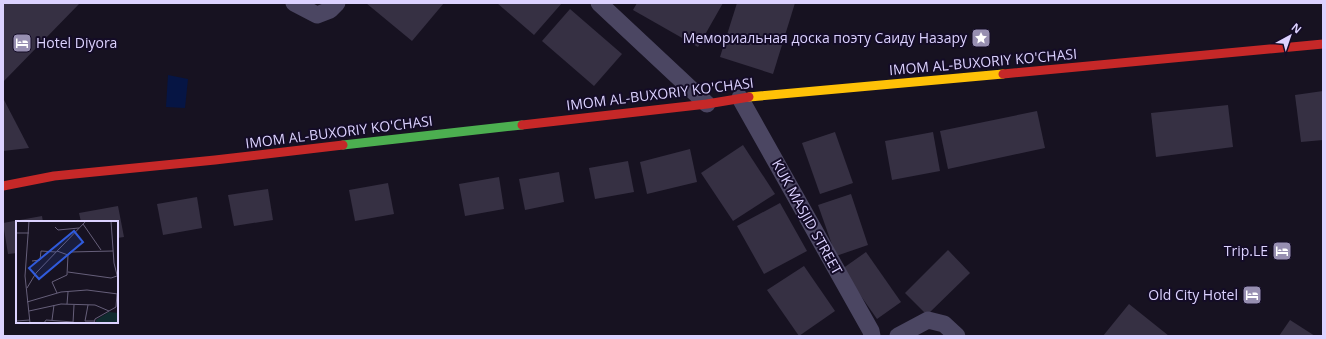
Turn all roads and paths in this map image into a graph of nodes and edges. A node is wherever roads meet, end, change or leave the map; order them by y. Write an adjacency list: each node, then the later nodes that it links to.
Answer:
1 (294, 3): 2 (lane)
2 (337, 3)
3 (599, 3): 6 (lane)
4 (1323, 44): 5 (main road, IMOM AL-BUXORIY KO'CHASI)
5 (740, 98): 6 (main road, IMOM AL-BUXORIY KO'CHASI); 8 (lane, KUK MASJID STREET)
6 (707, 104): 7 (main road, IMOM AL-BUXORIY KO'CHASI)
7 (3, 186)
8 (872, 336)
9 (898, 336): 10 (lane)
10 (957, 336)

